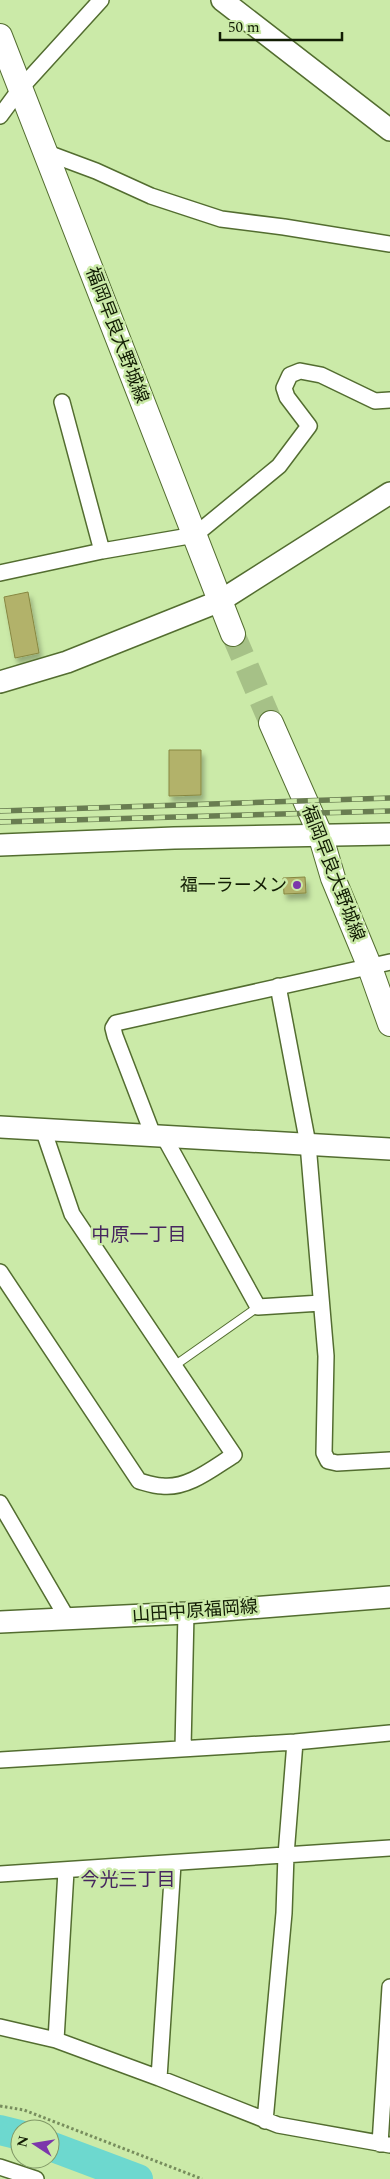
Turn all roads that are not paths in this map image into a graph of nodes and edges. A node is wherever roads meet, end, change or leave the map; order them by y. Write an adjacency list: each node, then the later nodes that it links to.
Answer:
1 (101, 0): 4 (street)
2 (222, 0): 6 (street)
3 (0, 36): 4 (main road, 福岡早良大野城線)
4 (20, 90): 5 (street); 7 (main road, 福岡早良大野城線)
5 (0, 116)
6 (390, 130)
7 (45, 152): 8 (street); 12 (main road, 福岡早良大野城線)
8 (390, 244)
9 (390, 400): 12 (street)
10 (62, 402): 13 (street)
11 (390, 493): 15 (street)
12 (195, 535): 13 (street); 15 (main road, 福岡早良大野城線)
13 (102, 551): 14 (street)
14 (0, 573)
15 (220, 601): 16 (main road, 福岡早良大野城線); 17 (street)
16 (233, 634)
17 (0, 682)
18 (272, 723): 19 (main road, 福岡早良大野城線)
19 (320, 834): 20 (street); 21 (street); 22 (main road, 福岡早良大野城線)
20 (390, 834)
21 (0, 846)
22 (379, 963): 23 (street); 24 (main road, 福岡早良大野城線)
23 (278, 986): 27 (street); 28 (street)
24 (390, 1024)
25 (0, 1127): 26 (street)
26 (43, 1129): 27 (street); 33 (street)
27 (158, 1135): 28 (street); 32 (street)
28 (308, 1144): 29 (street); 31 (street)
29 (390, 1149)
30 (0, 1272): 33 (street)
31 (321, 1303): 32 (street); 34 (street)
32 (258, 1307): 33 (lane)
33 (174, 1366)
34 (390, 1460)
35 (0, 1503): 38 (street)
36 (390, 1597): 37 (street, 山田中原福岡線)
37 (186, 1613): 38 (street, 山田中原福岡線); 42 (street)
38 (67, 1618): 39 (street, 山田中原福岡線)
39 (0, 1622)
40 (390, 1733): 41 (street)
41 (295, 1742): 42 (street); 45 (street)
42 (184, 1748): 43 (street)
43 (0, 1760)
44 (390, 1848): 45 (street)
45 (286, 1855): 46 (street); 53 (street)
46 (173, 1864): 47 (street); 52 (street)
47 (66, 1871): 48 (street); 51 (street)
48 (0, 1874)
49 (390, 1987): 54 (street)
50 (0, 2027): 51 (street)
51 (56, 2040): 52 (street)
52 (159, 2078): 53 (street)
53 (265, 2121): 54 (street)
54 (385, 2144)
55 (10, 2172): 56 (street)
56 (36, 2179)

